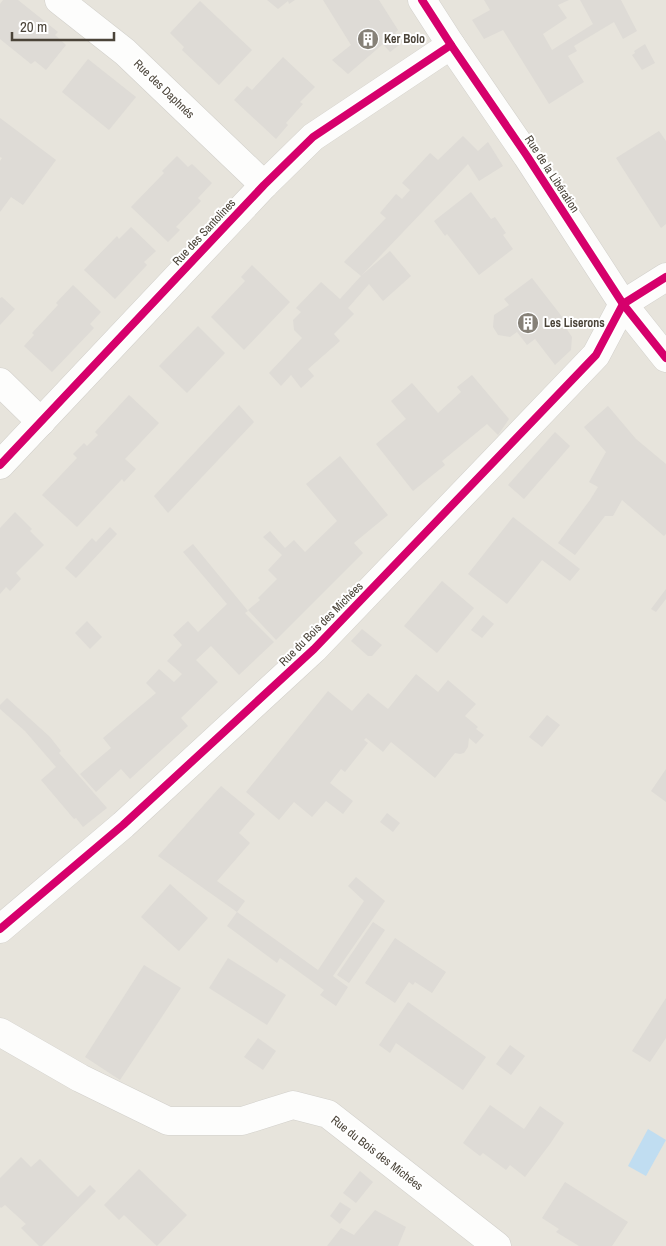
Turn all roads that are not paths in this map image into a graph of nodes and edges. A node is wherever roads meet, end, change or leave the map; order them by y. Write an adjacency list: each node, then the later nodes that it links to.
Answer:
1 (59, 0): 4 (street, Rue des Daphnés)
2 (422, 0): 3 (street, Rue de la Libération)
3 (451, 45): 4 (street, Rue des Santolines); 6 (street, Rue de la Libération)
4 (264, 185): 9 (street, Rue des Santolines)
5 (666, 277): 6 (street)
6 (623, 304): 7 (street, Rue de la Libération); 11 (street, Rue du Bois des Michées)
7 (666, 358)
8 (0, 382): 9 (street)
9 (41, 422): 10 (street, Rue des Santolines)
10 (0, 465)
11 (0, 929)
12 (0, 1032): 13 (street, Rue du Bois des Michées)
13 (494, 1244)

